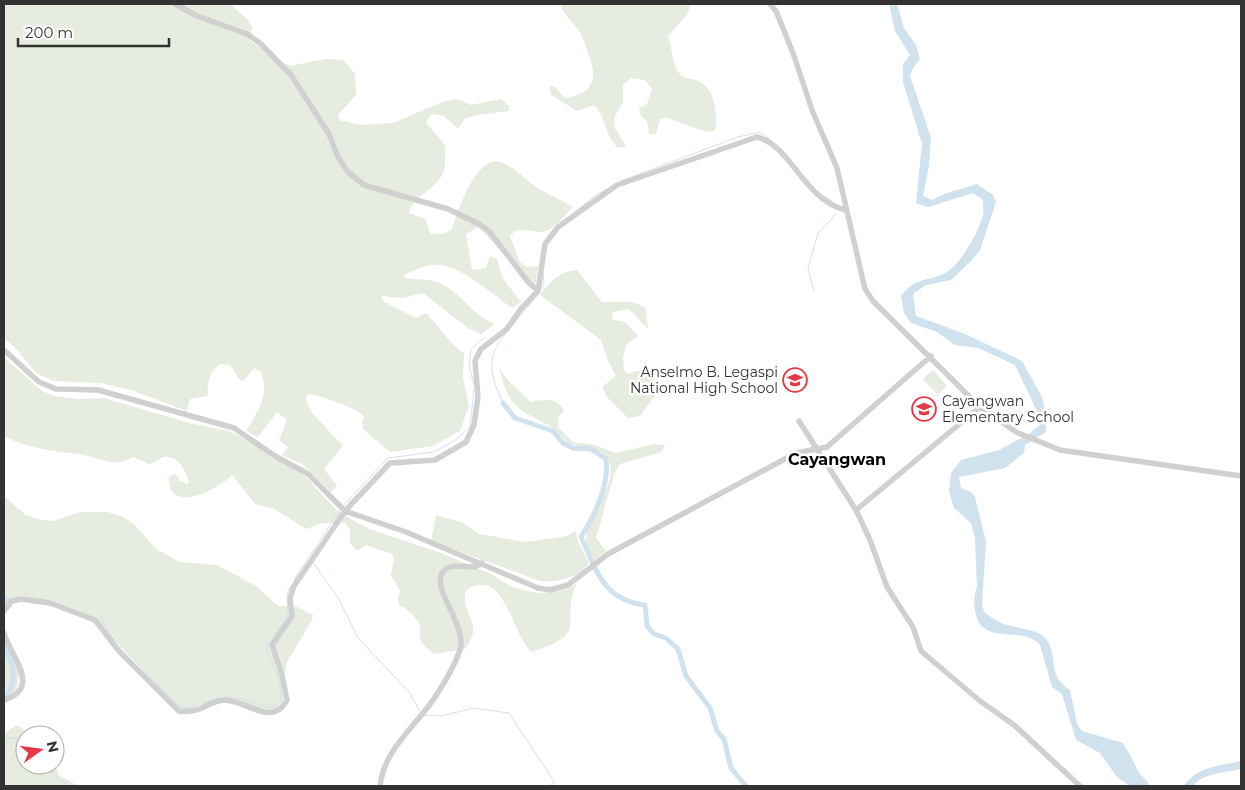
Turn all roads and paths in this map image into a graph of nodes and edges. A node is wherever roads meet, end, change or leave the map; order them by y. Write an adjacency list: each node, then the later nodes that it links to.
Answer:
1 (175, 4): 4 (street)
2 (770, 4): 3 (street)
3 (845, 210): 4 (street); 6 (street)
4 (538, 291): 12 (street)
5 (4, 350): 12 (street)
6 (931, 356): 7 (street); 9 (street)
7 (980, 407): 10 (street); 11 (street)
8 (800, 421): 9 (street)
9 (818, 450): 11 (street); 13 (street)
10 (1241, 476)
11 (856, 510): 18 (street)
12 (345, 511): 13 (street); 14 (street)
13 (482, 563): 17 (street)
14 (4, 611)
15 (4, 633): 16 (street)
16 (4, 700)
17 (380, 786)
18 (1080, 786)

